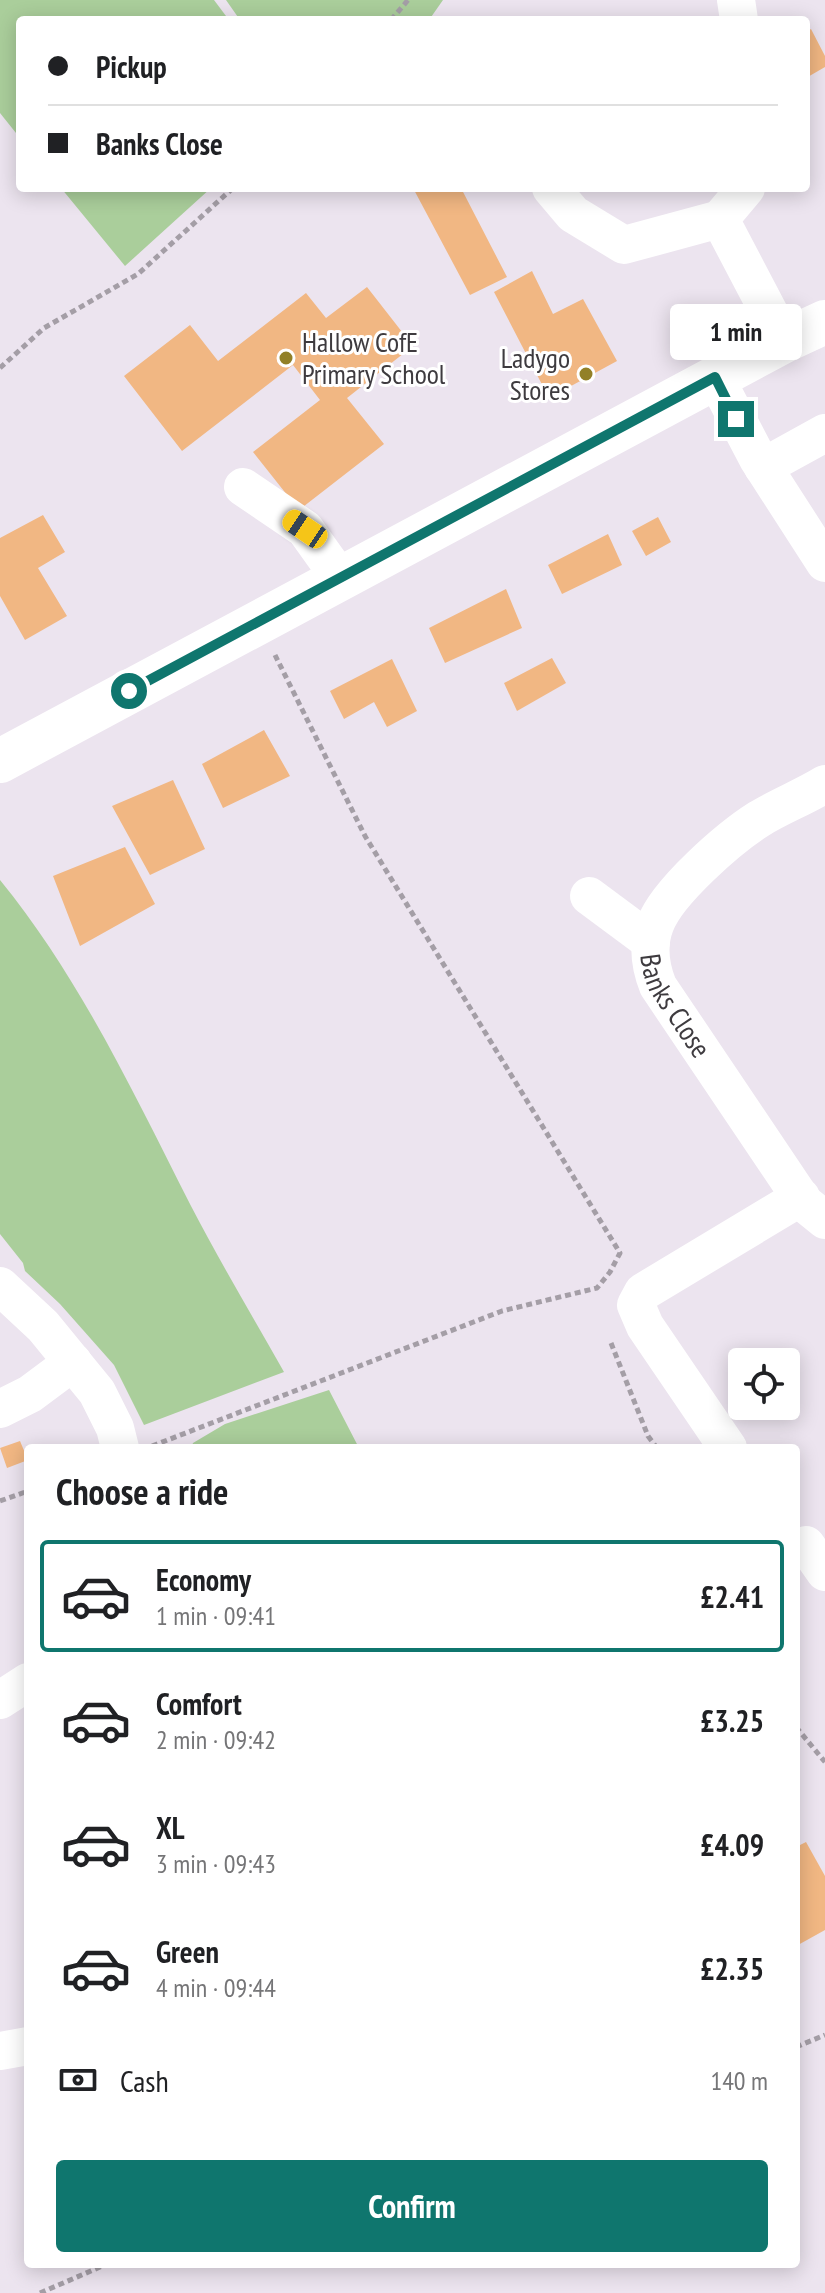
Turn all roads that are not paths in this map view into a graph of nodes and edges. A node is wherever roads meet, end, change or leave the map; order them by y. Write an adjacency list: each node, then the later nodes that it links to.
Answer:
1 (554, 192): 3 (street)
2 (743, 192): 3 (street)
3 (720, 219): 5 (street)
4 (825, 322): 5 (main road)
5 (784, 341): 6 (main road)
6 (715, 377): 8 (street); 11 (main road)
7 (825, 433): 8 (street)
8 (763, 467): 10 (street)
9 (243, 487): 11 (street)
10 (825, 563)
11 (340, 578): 12 (main road)
12 (0, 761)
13 (825, 784): 15 (street, Banks Close)
14 (589, 896): 15 (street)
15 (651, 942): 16 (street, Banks Close)
16 (813, 1208): 21 (street)
17 (0, 1286): 18 (street)
18 (73, 1362): 19 (street); 20 (street)
19 (0, 1409)
20 (119, 1444)
21 (725, 1444)
22 (24, 1685): 23 (street)
23 (0, 1700)
24 (24, 2047): 25 (street)
25 (0, 2051)

